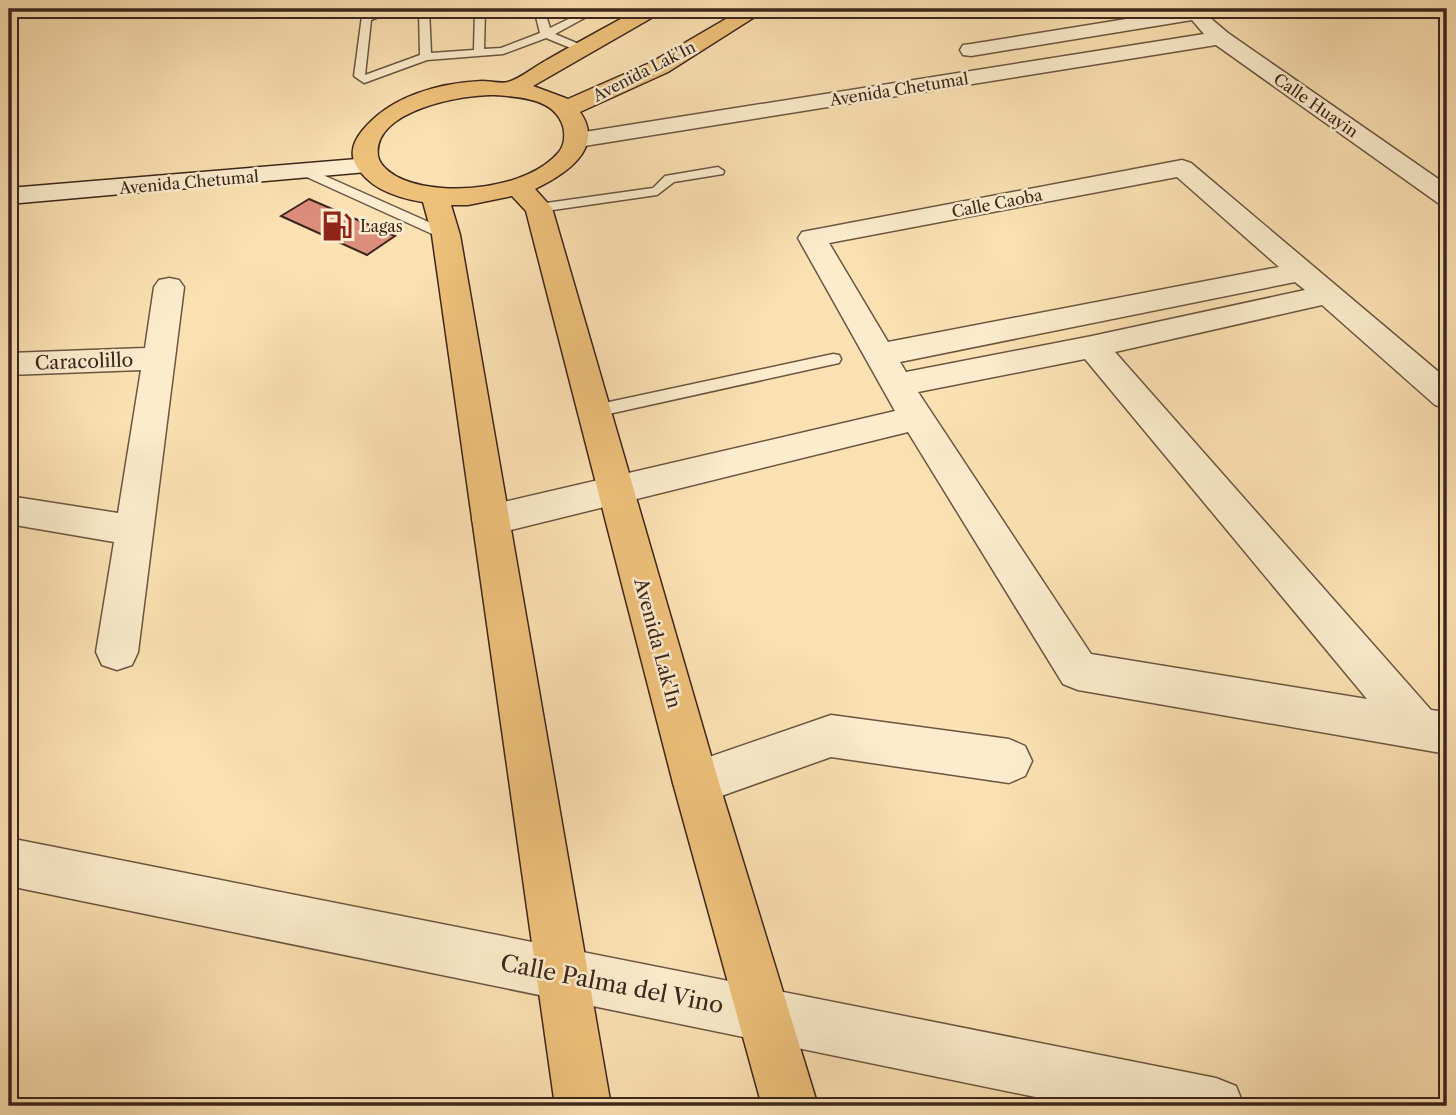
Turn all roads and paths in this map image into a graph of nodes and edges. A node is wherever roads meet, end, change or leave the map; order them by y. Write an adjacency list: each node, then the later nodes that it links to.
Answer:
1 (424, 9): 15 (lane); 15 (lane)
2 (480, 9): 13 (lane)
3 (539, 9): 9 (lane)
4 (593, 9): 9 (lane)
5 (653, 9): 11 (main road)
6 (757, 9): 18 (main road, Avenida Lak'In)
7 (1191, 11): 8 (street, Avenida Chetumal); 10 (street, Calle Huayin)
8 (1098, 29): 12 (street); 14 (street, Avenida Chetumal)
9 (546, 34): 11 (lane); 13 (lane)
10 (1220, 38): 12 (street, Avenida Chetumal); 25 (street, Calle Huayin)
11 (582, 49): 16 (main road)
12 (1128, 52): 18 (street, Avenida Chetumal)
13 (479, 53): 15 (lane)
14 (947, 55)
15 (426, 57)
16 (512, 89): 18 (main road); 19 (main road)
17 (615, 110): 18 (street)
18 (573, 122): 26 (main road)
19 (368, 154): 20 (street, Avenida Chetumal); 22 (street, Avenida Chetumal); 24 (main road)
20 (305, 171): 23 (street, Avenida Chetumal); 27 (lane)
21 (718, 171): 26 (lane)
22 (9, 175)
23 (9, 196)
24 (435, 196): 26 (main road); 27 (main road)
25 (1447, 197)
26 (528, 198): 38 (main road, Avenida Lak'In)
27 (446, 236): 41 (main road)
28 (1303, 271): 30 (street); 32 (street); 32 (street, Calle Caoba)
29 (169, 286): 33 (street)
30 (1330, 294): 31 (street); 36 (street)
31 (1093, 347): 37 (street); 44 (street)
32 (879, 355): 37 (street)
33 (160, 358): 35 (street, Caracolillo); 42 (street)
34 (834, 359): 38 (lane)
35 (9, 364)
36 (1447, 397)
37 (907, 401): 39 (street); 44 (street)
38 (595, 411): 39 (main road, Avenida Lak'In)
39 (617, 488): 41 (street); 46 (main road, Avenida Lak'In)
40 (9, 510): 42 (street)
41 (491, 520): 48 (main road)
42 (135, 531): 43 (street)
43 (117, 652)
44 (1434, 731)
45 (1009, 761): 46 (street)
46 (696, 783): 49 (main road, Avenida Lak'In)
47 (9, 862): 48 (street, Calle Palma del Vino)
48 (562, 974): 49 (street, Calle Palma del Vino); 50 (main road)
49 (763, 1013): 51 (main road, Avenida Lak'In); 52 (street, Calle Palma del Vino)
50 (583, 1106)
51 (790, 1106)
52 (1216, 1106)

